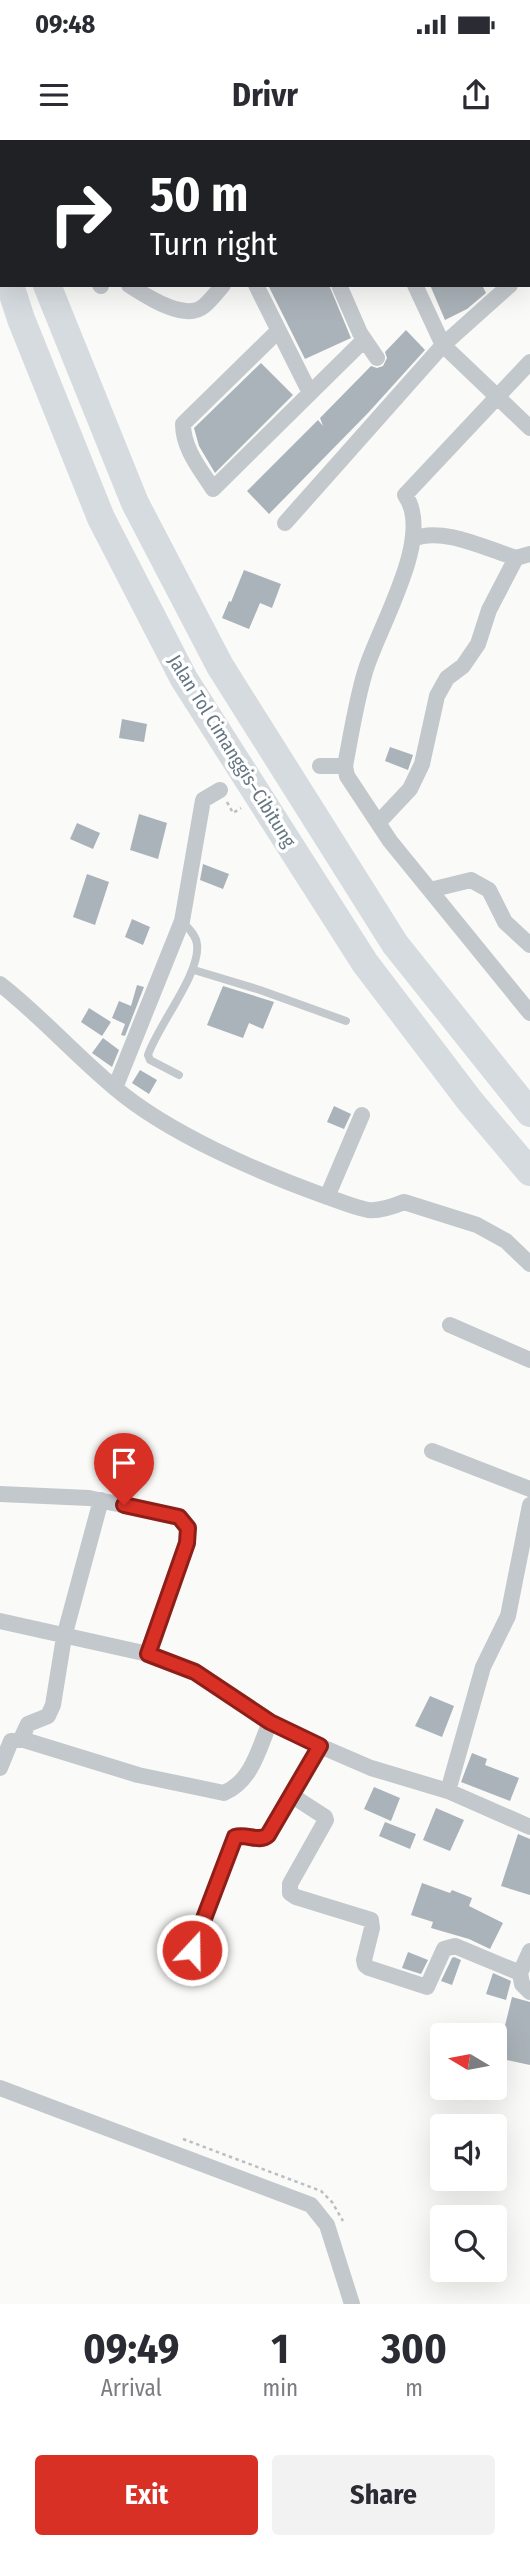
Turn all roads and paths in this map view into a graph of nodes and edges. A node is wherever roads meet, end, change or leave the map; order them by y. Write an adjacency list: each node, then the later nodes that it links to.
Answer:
1 (11, 287): 35 (highway, Jalan Tol Cimanggis–Cibitung)
2 (48, 287): 33 (highway, Jalan Tol Cimanggis–Cibitung)
3 (134, 287): 4 (street)
4 (221, 287)
5 (257, 287): 9 (street)
6 (339, 287): 10 (street)
7 (416, 287): 11 (street)
8 (502, 288): 11 (street)
9 (278, 331): 14 (street); 14 (street)
10 (364, 340): 12 (street); 14 (street)
11 (443, 345): 15 (street); 17 (street)
12 (377, 358)
13 (530, 362): 15 (street)
14 (310, 394)
15 (495, 397): 16 (street); 18 (street)
16 (530, 428)
17 (285, 523)
18 (413, 539): 19 (street); 21 (street)
19 (523, 556): 23 (street)
20 (320, 766): 21 (street)
21 (345, 766): 23 (street)
22 (220, 790): 25 (street)
23 (378, 823): 24 (street)
24 (430, 890): 26 (street); 29 (street)
25 (183, 921): 27 (lane); 32 (street)
26 (530, 945)
27 (194, 970): 30 (lane); 31 (lane)
28 (0, 984): 32 (street)
29 (530, 1013)
30 (346, 1021)
31 (179, 1075)
32 (115, 1088): 36 (street)
33 (530, 1113)
34 (362, 1115): 36 (street)
35 (530, 1172)
36 (327, 1196): 37 (street)
37 (530, 1264)
38 (450, 1325): 39 (street)
39 (530, 1360)
40 (432, 1451): 41 (street)
41 (530, 1489)
42 (0, 1494): 43 (street)
43 (101, 1500): 46 (street); 47 (street)
44 (530, 1505): 52 (street)
45 (0, 1621): 46 (street)
46 (64, 1637): 47 (street); 49 (street)
47 (148, 1654): 48 (street)
48 (270, 1722): 49 (street); 50 (street)
49 (21, 1739): 51 (street)
50 (320, 1746): 52 (street); 53 (street)
51 (0, 1768)
52 (448, 1791): 54 (street)
53 (291, 1795): 56 (street); 57 (street)
54 (530, 1827)
55 (530, 1951): 57 (street)
56 (183, 1973)
57 (520, 1973): 58 (street)
58 (530, 1992)
59 (0, 2088): 60 (street)
60 (352, 2304)

